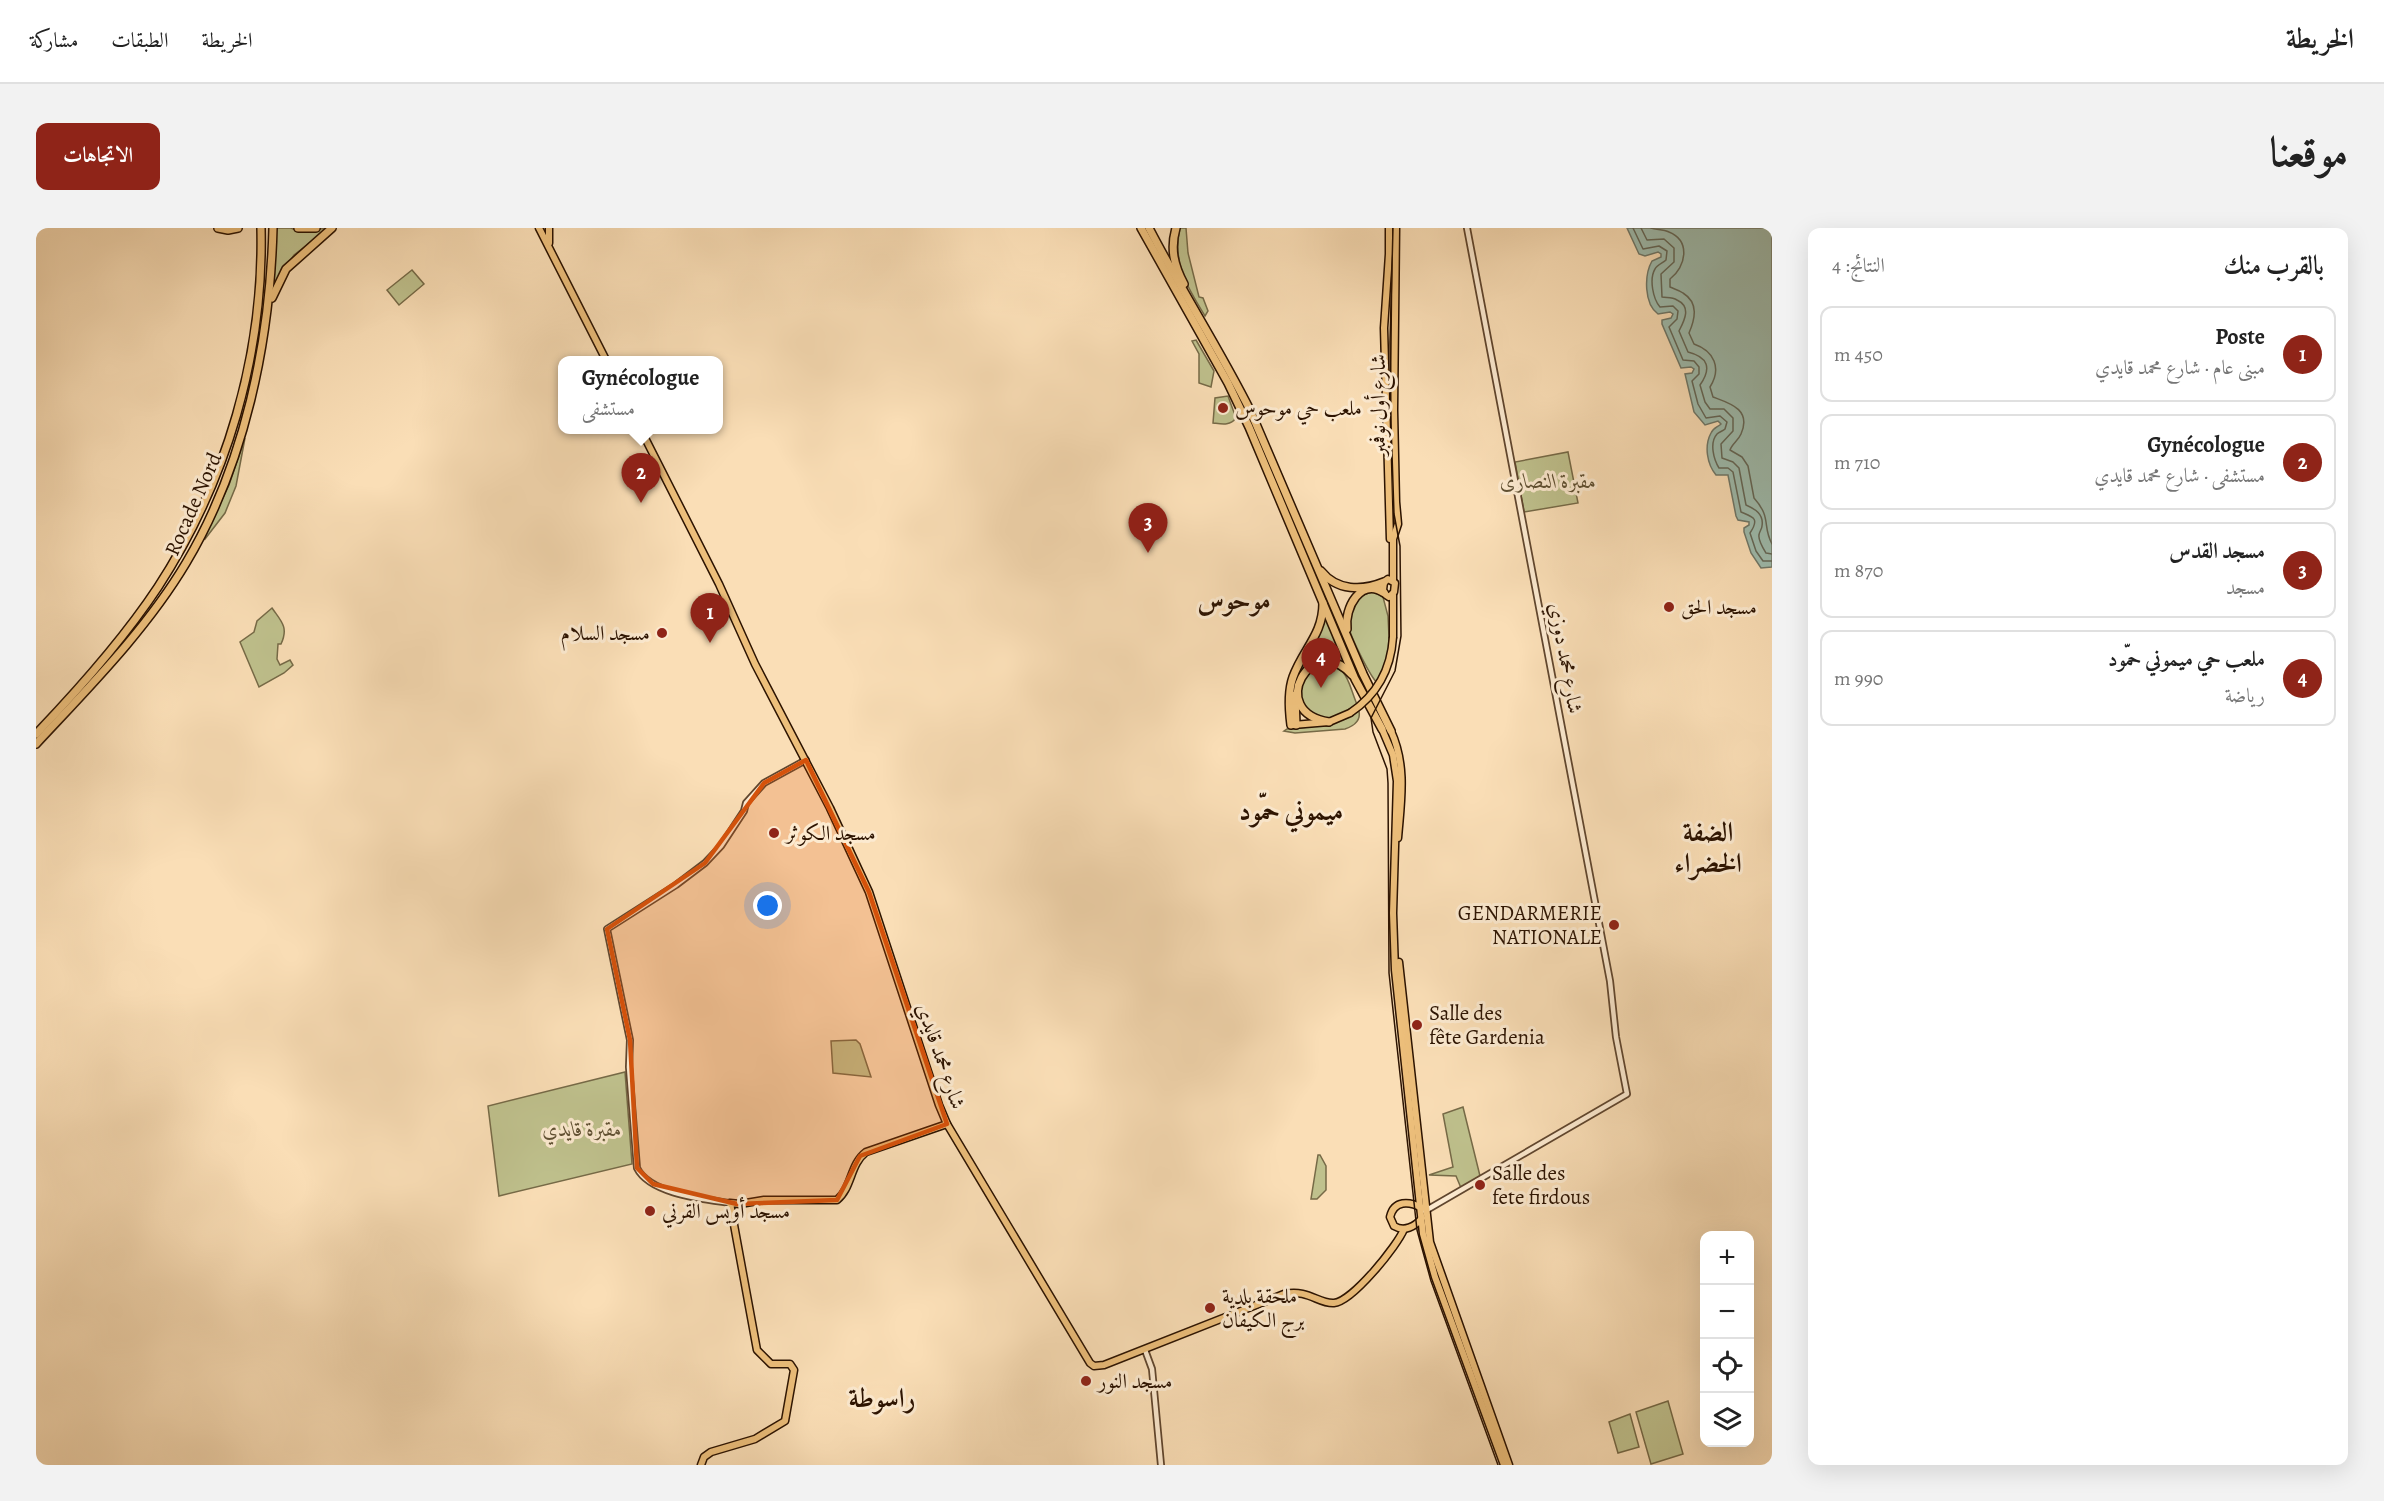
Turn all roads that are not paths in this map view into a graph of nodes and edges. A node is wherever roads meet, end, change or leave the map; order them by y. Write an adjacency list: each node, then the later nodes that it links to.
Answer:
1 (218, 228): 2 (highway)
2 (238, 228)
3 (261, 228): 31 (highway, Rocade Nord)
4 (273, 228): 16 (highway, Rocade Nord)
5 (298, 228): 6 (highway)
6 (316, 228)
7 (332, 228): 16 (highway)
8 (539, 228): 15 (main road)
9 (549, 228): 15 (main road)
10 (1176, 228): 17 (highway)
11 (1389, 228): 21 (main road, شارع أول نوفمبر)
12 (1396, 228): 21 (main road, شارع أول نوفمبر)
13 (1467, 228): 38 (street, شارع محمد دوزي)
14 (1143, 229): 17 (highway); 23 (highway)
15 (550, 250): 18 (main road)
16 (269, 306): 32 (highway, Rocade Nord)
17 (1197, 314): 20 (highway)
18 (604, 356)
19 (644, 434): 33 (main road, شارع محمد قايدي)
20 (1311, 554): 21 (highway); 24 (highway)
21 (1388, 581): 22 (main road); 22 (main road)
22 (1388, 594): 24 (highway); 27 (main road, bridge)
23 (1323, 600): 26 (highway); 28 (highway)
24 (1349, 640): 30 (highway)
25 (1300, 679): 26 (highway); 27 (highway); 28 (highway)
26 (1355, 679): 29 (highway)
27 (1329, 722): 28 (main road)
28 (1293, 725)
29 (1382, 729): 35 (main road)
30 (1391, 730): 38 (main road)
31 (36, 734)
32 (36, 744)
33 (806, 760): 34 (main road, شارع محمد قايدي); 36 (street)
34 (947, 1124): 36 (main road); 44 (main road, شارع محمد قايدي)
35 (1419, 1194): 37 (main road); 38 (main road)
36 (730, 1203): 45 (main road)
37 (1409, 1203): 38 (main road); 39 (main road)
38 (1423, 1213): 40 (main road); 42 (main road); 48 (main road)
39 (1396, 1227): 41 (main road); 43 (main road)
40 (1411, 1227): 41 (main road); 42 (main road)
41 (1404, 1229): 43 (main road)
42 (1423, 1234): 47 (main road)
43 (1396, 1242): 44 (main road, شارع محمد قايدي)
44 (1145, 1350): 46 (street)
45 (701, 1465)
46 (1161, 1465)
47 (1504, 1465)
48 (1509, 1465)

